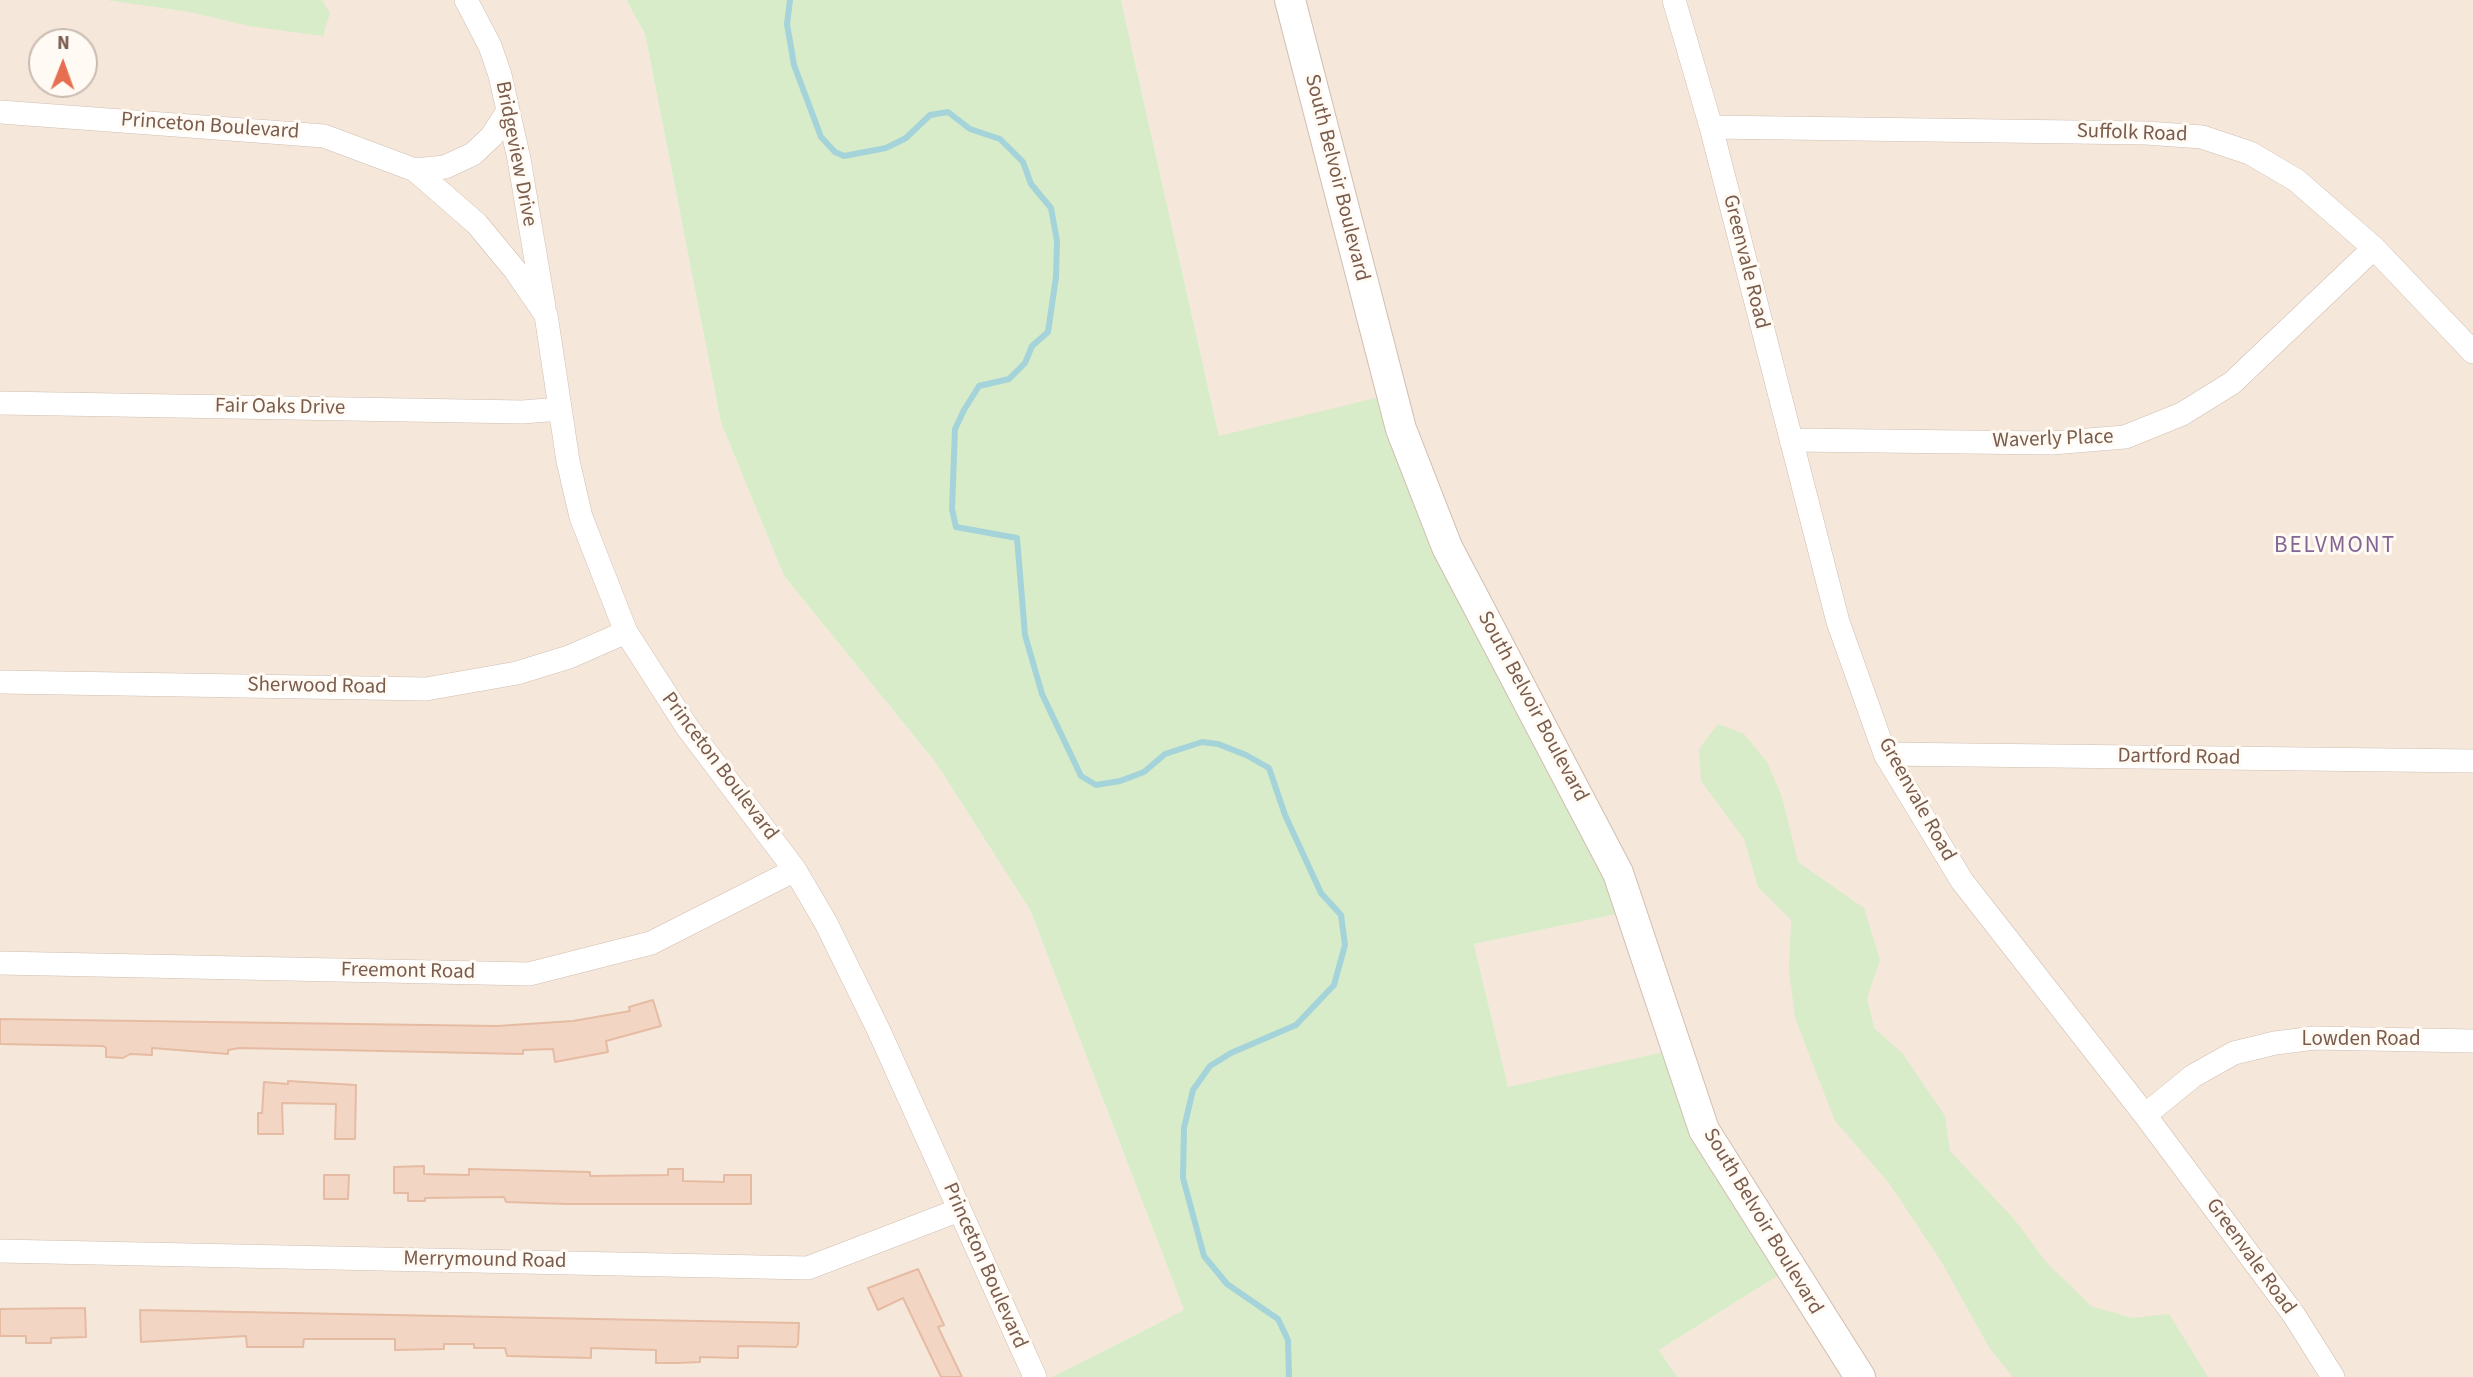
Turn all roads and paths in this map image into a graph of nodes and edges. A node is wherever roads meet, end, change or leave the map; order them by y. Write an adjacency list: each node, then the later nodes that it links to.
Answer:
1 (466, 0): 4 (street, Bridgeview Drive)
2 (1290, 0): 25 (street, South Belvoir Boulevard)
3 (1674, 0): 6 (street, Greenvale Road)
4 (508, 111): 7 (street, Princeton Boulevard); 9 (street, Bridgeview Drive)
5 (0, 112): 7 (street, Princeton Boulevard)
6 (1711, 127): 8 (street, Suffolk Road); 13 (street, Greenvale Road)
7 (415, 170): 9 (street, Princeton Boulevard)
8 (2374, 248): 10 (street, Suffolk Road); 13 (street, Waverly Place)
9 (545, 315): 12 (street, Princeton Boulevard)
10 (2473, 352)
11 (0, 402): 12 (street, Fair Oaks Drive)
12 (559, 408): 14 (street, Princeton Boulevard)
13 (1791, 440): 16 (street, Greenvale Road)
14 (626, 632): 15 (street, Sherwood Road); 18 (street, Princeton Boulevard)
15 (0, 682)
16 (1885, 754): 17 (street, Dartford Road); 21 (street, Greenvale Road)
17 (2473, 761)
18 (795, 870): 19 (street, Freemont Road); 22 (street, Princeton Boulevard)
19 (0, 963)
20 (2473, 1041): 21 (street, Lowden Road)
21 (2145, 1115): 26 (street, Greenvale Road)
22 (959, 1210): 23 (street, Merrymound Road); 24 (street, Princeton Boulevard)
23 (0, 1251)
24 (1035, 1377)
25 (1860, 1377)
26 (2333, 1377)

